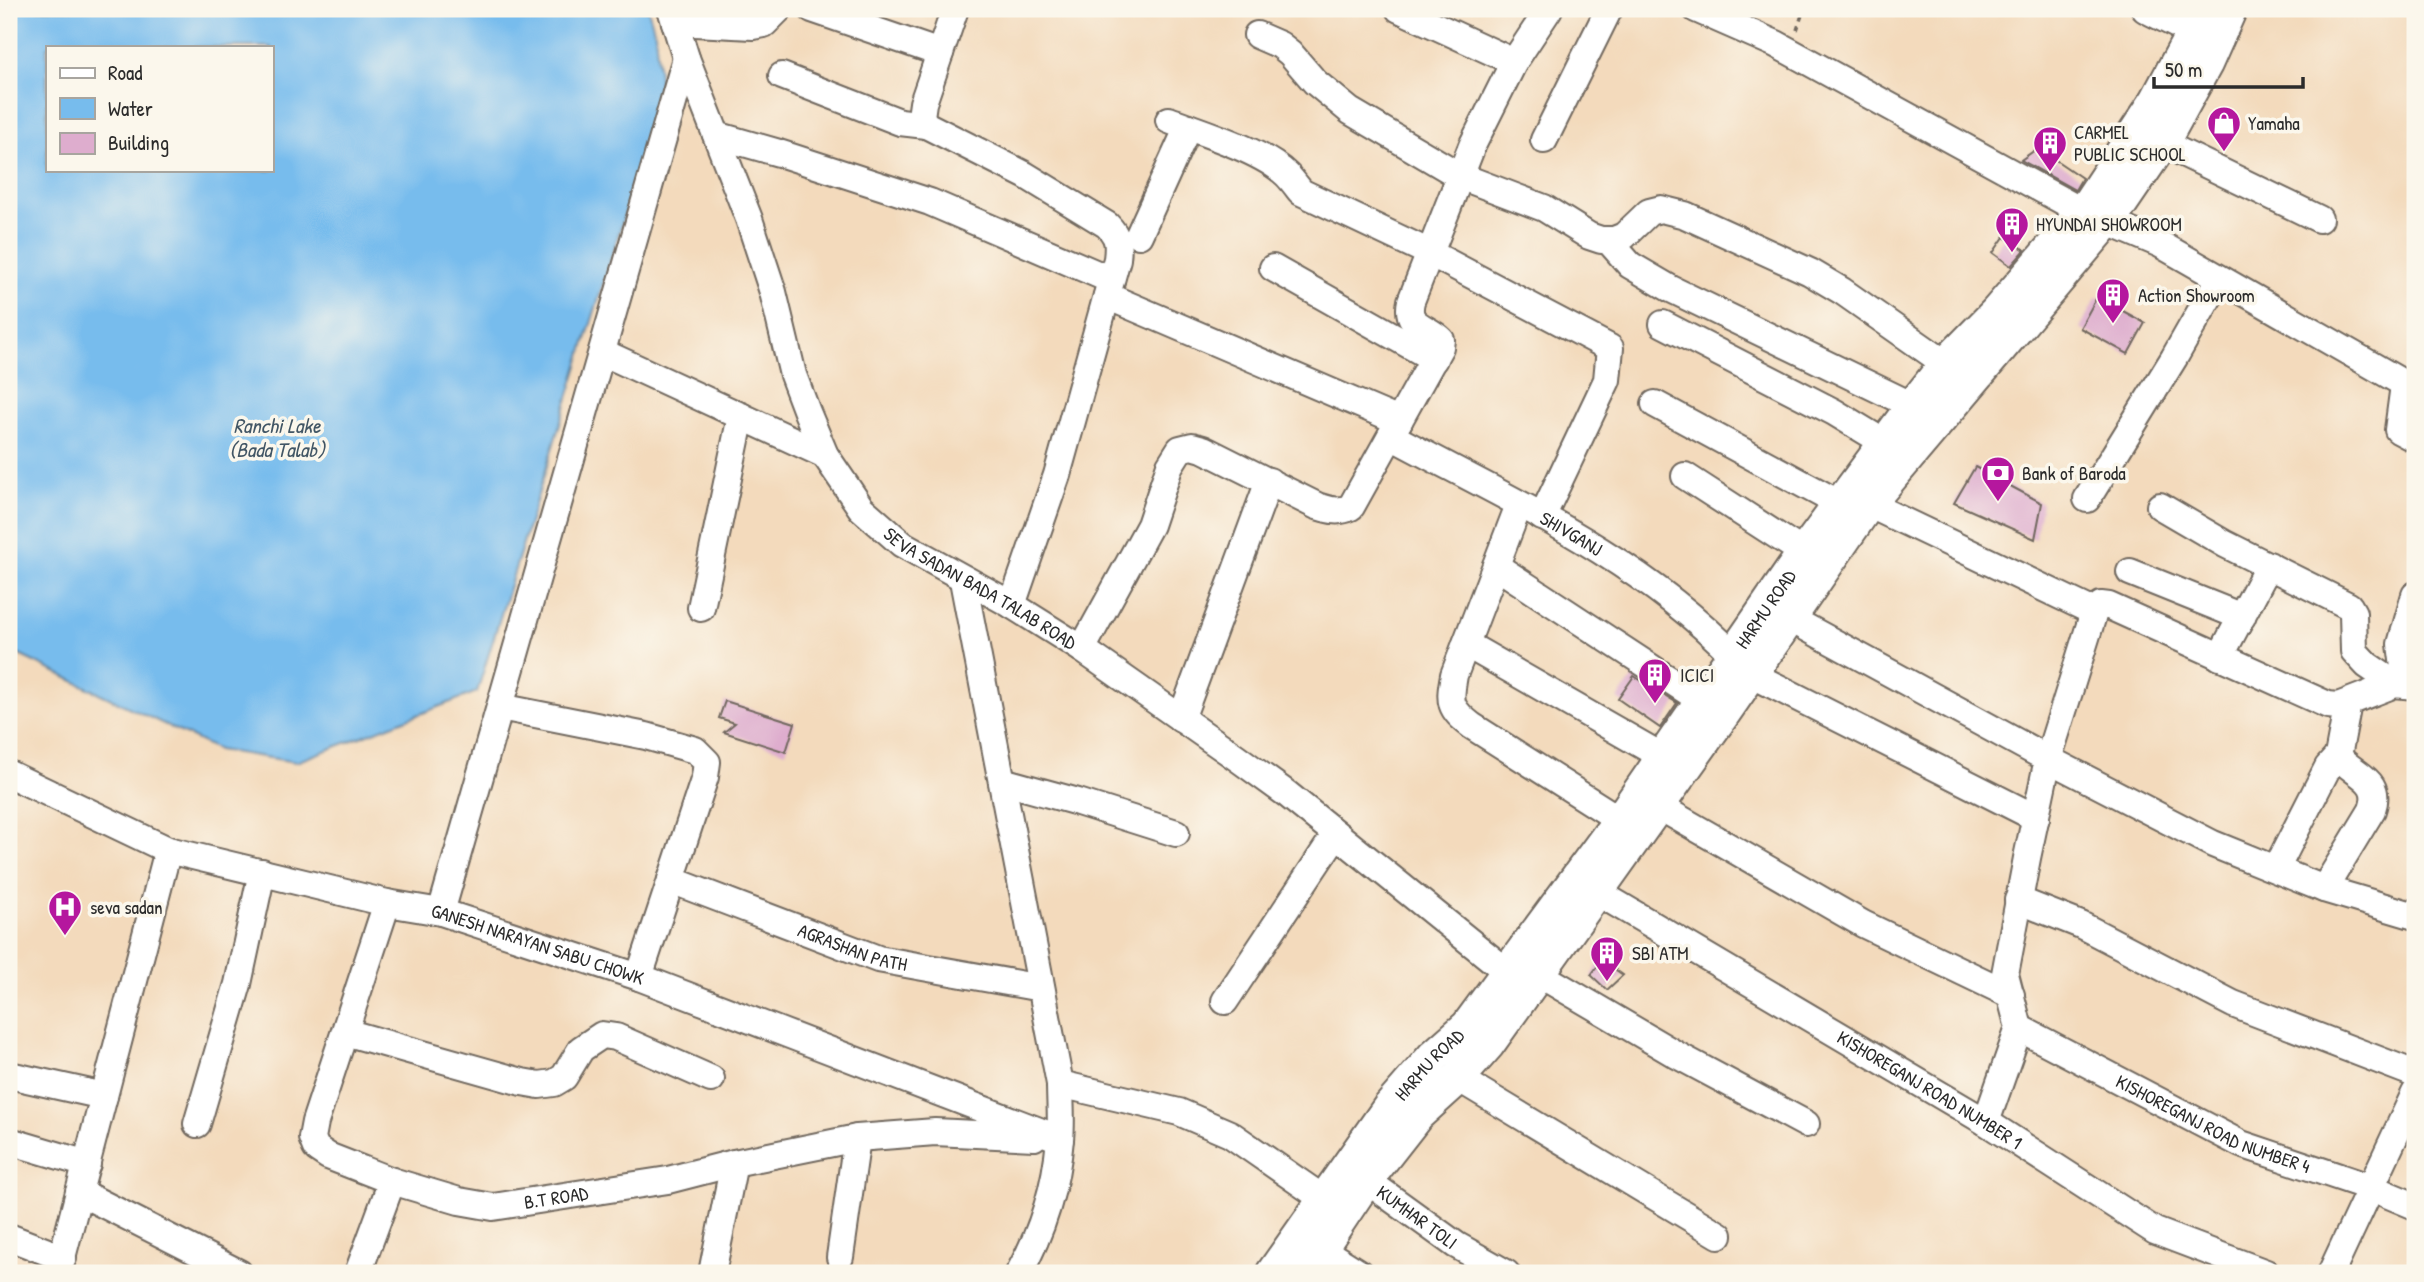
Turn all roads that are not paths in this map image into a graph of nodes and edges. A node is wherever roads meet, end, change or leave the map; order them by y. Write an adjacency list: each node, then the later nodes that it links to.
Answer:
1 (779, 9): 10 (street)
2 (812, 9): 13 (street)
3 (954, 9): 13 (street)
4 (1399, 9): 15 (street)
5 (1549, 9): 15 (street)
6 (1608, 9): 19 (street)
7 (1696, 9): 22 (street)
8 (2145, 9): 11 (street)
9 (2230, 9): 20 (main road, HARMU ROAD)
10 (673, 15): 14 (street, SEVA SADAN BADA TALAB ROAD)
11 (2196, 21): 22 (main road, HARMU ROAD)
12 (1257, 35): 21 (street)
13 (940, 52): 17 (street)
14 (686, 58): 18 (street, SEVA SADAN BADA TALAB ROAD); 31 (street)
15 (1514, 62): 21 (street)
16 (782, 76): 17 (street)
17 (926, 125): 29 (street)
18 (716, 135): 29 (street, SHIVGANJ); 41 (street, SEVA SADAN BADA TALAB ROAD)
19 (1544, 140)
20 (2162, 143): 22 (main road, HARMU ROAD); 23 (street)
21 (1460, 176): 25 (street); 26 (street)
22 (2095, 217): 28 (street); 33 (main road, HARMU ROAD); 45 (main road, HARMU ROAD)
23 (2319, 219)
24 (1139, 235): 26 (street)
25 (1608, 240): 33 (street); 36 (street)
26 (1430, 253): 32 (street); 47 (street)
27 (1273, 268): 32 (street)
28 (2219, 279): 34 (street); 44 (street)
29 (1109, 288): 38 (street, SHIVGANJ); 54 (street)
30 (1664, 324): 40 (street)
31 (602, 352): 37 (street); 66 (street)
32 (1434, 359): 38 (street)
33 (1946, 364): 36 (main road, HARMU ROAD)
34 (2409, 387): 39 (street)
35 (1655, 404): 45 (street)
36 (1913, 406): 40 (main road, HARMU ROAD)
37 (741, 416): 41 (street); 55 (street)
38 (1395, 428): 43 (street); 47 (street, SHIVGANJ)
39 (2415, 439)
40 (1885, 443): 45 (main road, HARMU ROAD)
41 (825, 455): 52 (street, SEVA SADAN BADA TALAB ROAD)
42 (1685, 477): 48 (street)
43 (1269, 481): 60 (street); 67 (street)
44 (2087, 499)
45 (1854, 504): 48 (main road, HARMU ROAD); 56 (street); 58 (main road, HARMU ROAD)
46 (2160, 506): 49 (street)
47 (1530, 511): 50 (street); 62 (street, SHIVGANJ)
48 (1804, 553): 62 (main road, HARMU ROAD)
49 (2269, 565): 57 (street); 63 (street)
50 (1496, 566): 59 (street); 64 (street)
51 (2130, 572): 57 (street)
52 (963, 580): 54 (street, SEVA SADAN BADA TALAB ROAD); 72 (street)
53 (2415, 595): 63 (street)
54 (1012, 605): 60 (street, SEVA SADAN BADA TALAB ROAD)
55 (701, 608)
56 (2094, 612): 61 (street); 70 (street)
57 (2242, 617): 61 (street)
58 (1789, 618): 62 (main road, HARMU ROAD); 70 (street)
59 (1466, 644): 69 (street); 75 (street)
60 (1082, 649): 67 (street, SEVA SADAN BADA TALAB ROAD)
61 (2220, 657): 65 (street)
62 (1742, 665): 64 (main road, HARMU ROAD); 73 (main road, HARMU ROAD); 74 (street, SHIVGANJ)
63 (2405, 684): 65 (street)
64 (1702, 701): 69 (main road, HARMU ROAD)
65 (2348, 703): 68 (street)
66 (500, 707): 81 (street); 86 (street)
67 (1181, 719): 77 (street, SEVA SADAN BADA TALAB ROAD)
68 (2338, 756): 79 (street); 82 (street)
69 (1662, 757): 75 (main road, HARMU ROAD)
70 (2048, 759): 74 (street); 79 (street)
71 (9, 774): 78 (street, GANESH NARAYAN SABU CHOWK)
72 (1002, 781): 76 (street); 90 (street)
73 (1658, 806): 83 (main road, HARMU ROAD); 91 (street)
74 (2036, 818): 84 (street)
75 (1620, 820): 89 (main road, HARMU ROAD)
76 (1176, 833)
77 (1336, 834): 89 (street, SEVA SADAN BADA TALAB ROAD); 92 (street)
78 (168, 850): 80 (street, GANESH NARAYAN SABU CHOWK); 101 (street)
79 (2276, 869): 82 (street)
80 (262, 872): 85 (street, GANESH NARAYAN SABU CHOWK); 103 (street)
81 (671, 880): 88 (street); 90 (street, AGRASHAN PATH)
82 (2324, 889): 87 (street)
83 (1597, 892): 89 (main road, HARMU ROAD); 102 (street, KISHOREGANJ ROAD NUMBER 1)
84 (2018, 900): 91 (street); 95 (street)
85 (387, 903): 86 (street, GANESH NARAYAN SABU CHOWK); 94 (street, B.T ROAD)
86 (441, 912): 88 (street, GANESH NARAYAN SABU CHOWK)
87 (2415, 916)
88 (639, 976): 106 (street, GANESH NARAYAN SABU CHOWK)
89 (1524, 978): 97 (main road, HARMU ROAD); 104 (street, SEVA SADAN BADA TALAB ROAD); 114 (main road, HARMU ROAD)
90 (1041, 988): 99 (street)
91 (2011, 995): 93 (street)
92 (1225, 1002)
93 (2019, 1028): 102 (street); 112 (street, KISHOREGANJ ROAD NUMBER 4)
94 (345, 1032): 98 (street); 111 (street, B.T ROAD)
95 (2415, 1074)
96 (9, 1075): 101 (street)
97 (1458, 1078): 110 (main road, HARMU ROAD); 116 (street)
98 (711, 1079)
99 (1060, 1084): 106 (street); 114 (street)
100 (2415, 1093): 112 (street)
101 (104, 1096): 109 (street)
102 (1986, 1122): 128 (street, KISHOREGANJ ROAD NUMBER 1)
103 (197, 1124)
104 (1806, 1124)
105 (856, 1138): 106 (street, B.T ROAD); 108 (street, B.T ROAD); 118 (street)
106 (1060, 1139): 124 (street)
107 (9, 1141): 109 (street)
108 (734, 1163): 111 (street, B.T ROAD); 123 (street)
109 (87, 1164): 113 (street)
110 (1366, 1180): 119 (main road, HARMU ROAD); 127 (street, KUMHAR TOLI)
111 (392, 1181): 122 (street)
112 (2371, 1188): 115 (street, KISHOREGANJ ROAD NUMBER 4); 129 (street)
113 (79, 1192): 120 (street); 121 (street)
114 (1325, 1200): 125 (main road, HARMU ROAD)
115 (2415, 1206)
116 (1720, 1235)
117 (9, 1237): 120 (street)
118 (840, 1257)
119 (1313, 1261): 126 (street)
120 (60, 1266)
121 (239, 1273)
122 (358, 1273)
123 (712, 1273)
124 (1018, 1273)
125 (1273, 1273)
126 (1359, 1273)
127 (1506, 1273)
128 (2266, 1273)
129 (2331, 1273)

